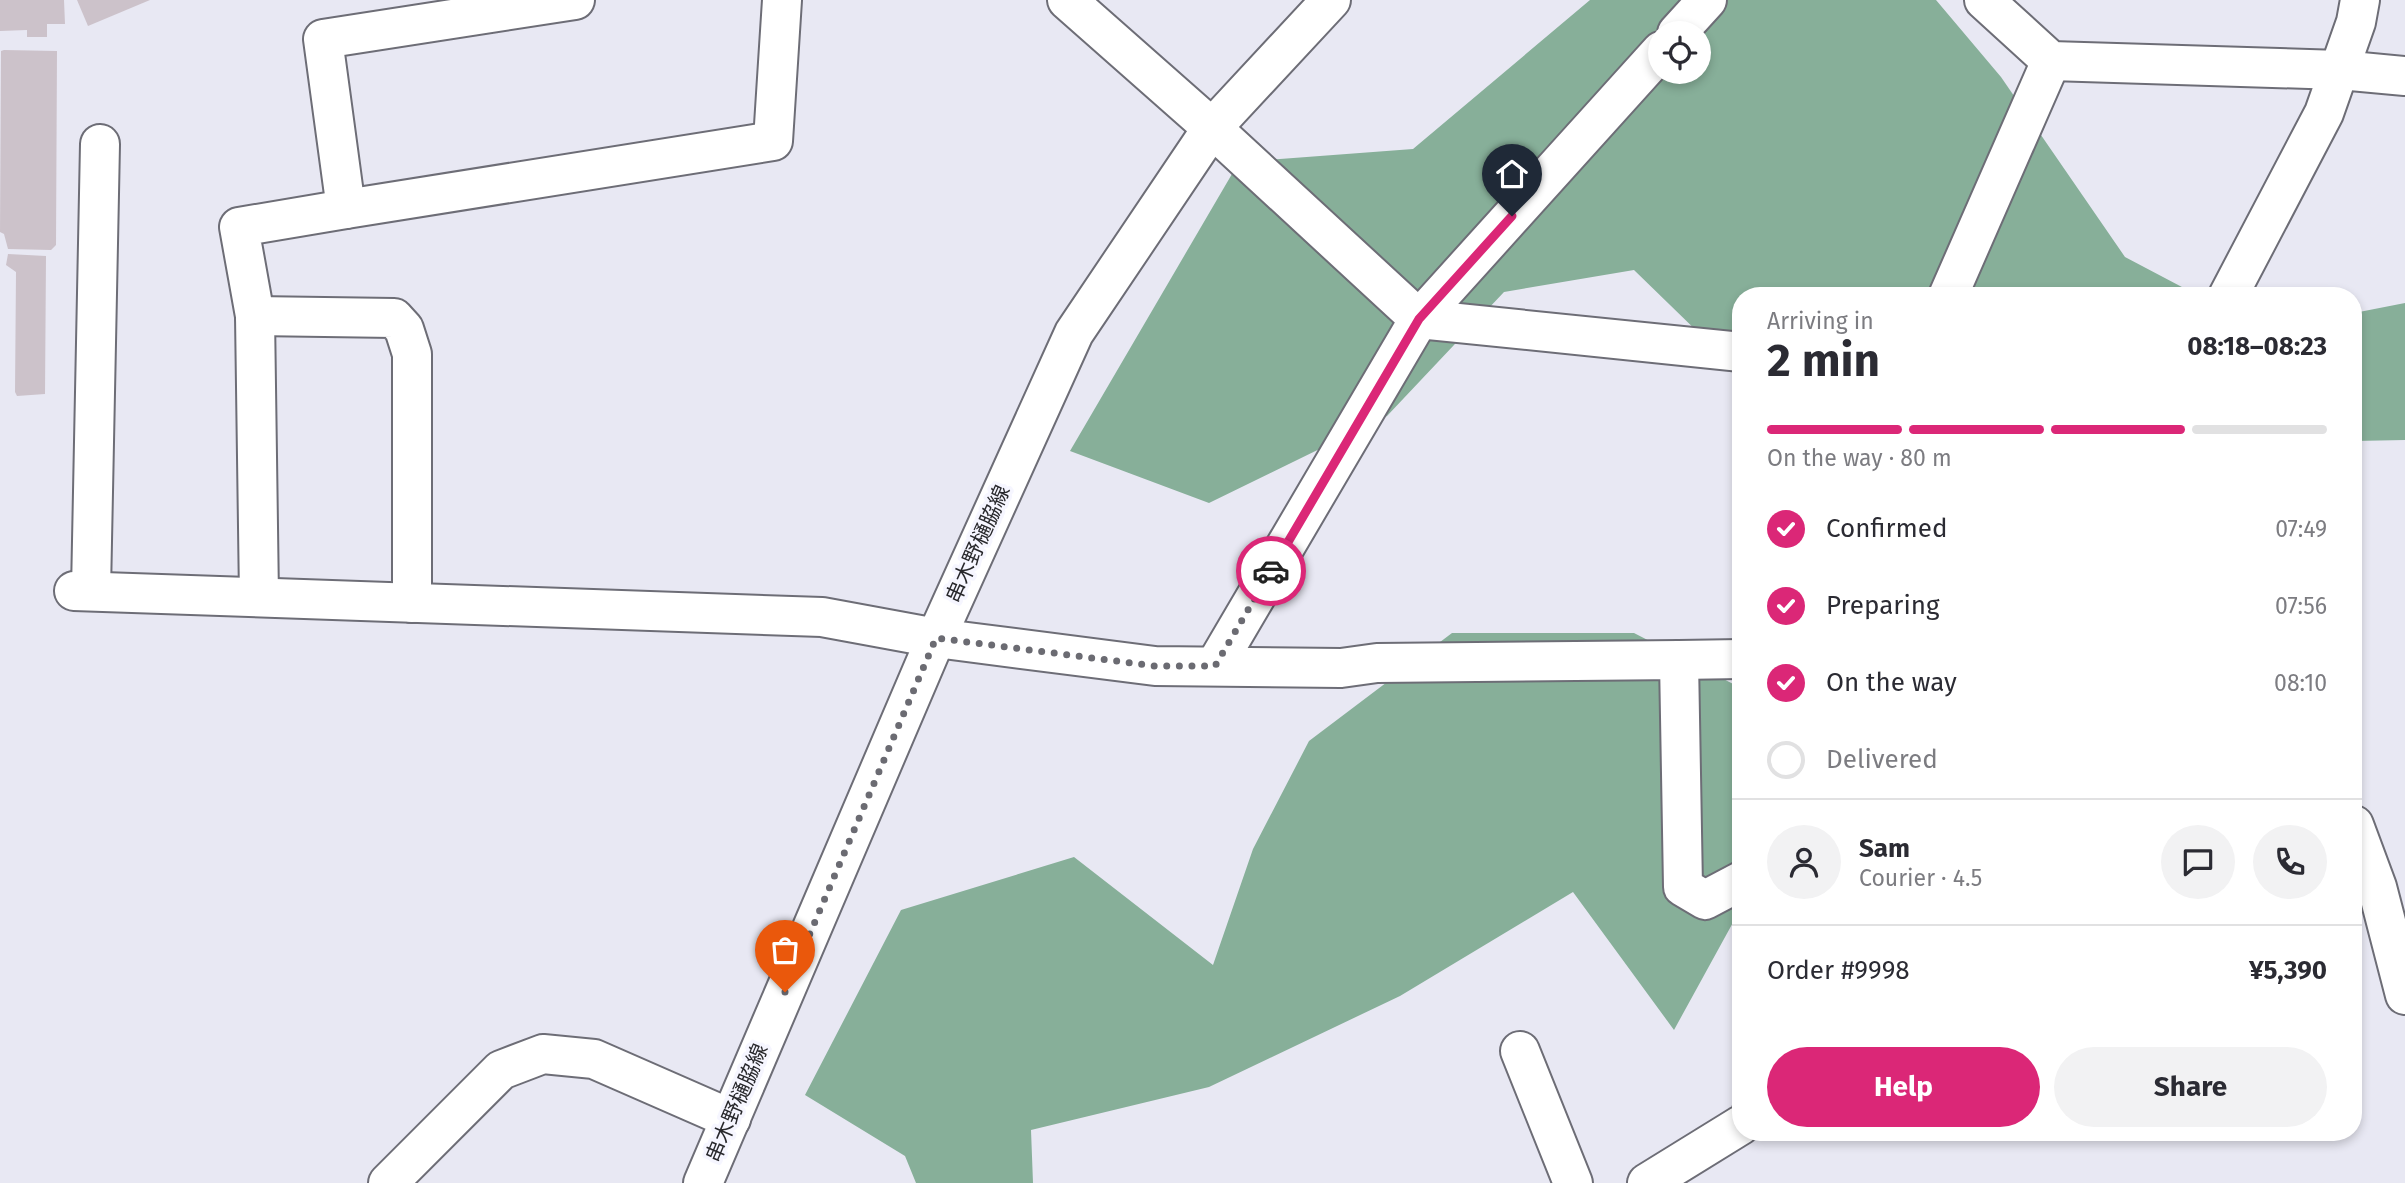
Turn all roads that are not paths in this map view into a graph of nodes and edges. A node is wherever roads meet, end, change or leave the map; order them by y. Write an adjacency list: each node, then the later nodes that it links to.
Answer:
1 (575, 0): 15 (street)
2 (782, 0): 15 (street)
3 (1067, 0): 13 (street)
4 (1331, 0): 13 (street, 串木野樋脇線)
5 (1707, 0): 8 (street)
6 (1984, 0): 9 (street)
7 (2360, 0): 11 (street)
8 (1688, 21)
9 (2051, 61): 11 (street); 16 (street)
10 (1648, 65): 19 (street)
11 (2340, 70): 12 (street); 17 (street)
12 (2405, 76)
13 (1212, 128): 19 (street); 23 (street, 串木野樋脇線)
14 (100, 144): 21 (street)
15 (346, 209): 18 (street)
16 (1952, 287)
17 (2233, 287)
18 (255, 316): 21 (street); 22 (street)
19 (1419, 319): 20 (street); 26 (street)
20 (1732, 351)
21 (259, 597): 22 (street)
22 (412, 603): 23 (street)
23 (936, 638): 26 (street); 31 (street, 串木野樋脇線)
24 (1732, 659): 25 (street)
25 (1679, 660): 26 (street); 28 (street)
26 (1215, 666)
27 (2362, 847): 29 (street)
28 (1732, 886)
29 (2403, 977)
30 (1520, 1051): 35 (street)
31 (730, 1119): 33 (street); 34 (street, 串木野樋脇線)
32 (1732, 1131): 36 (street)
33 (388, 1183)
34 (703, 1183)
35 (1573, 1183)
36 (1647, 1183)

